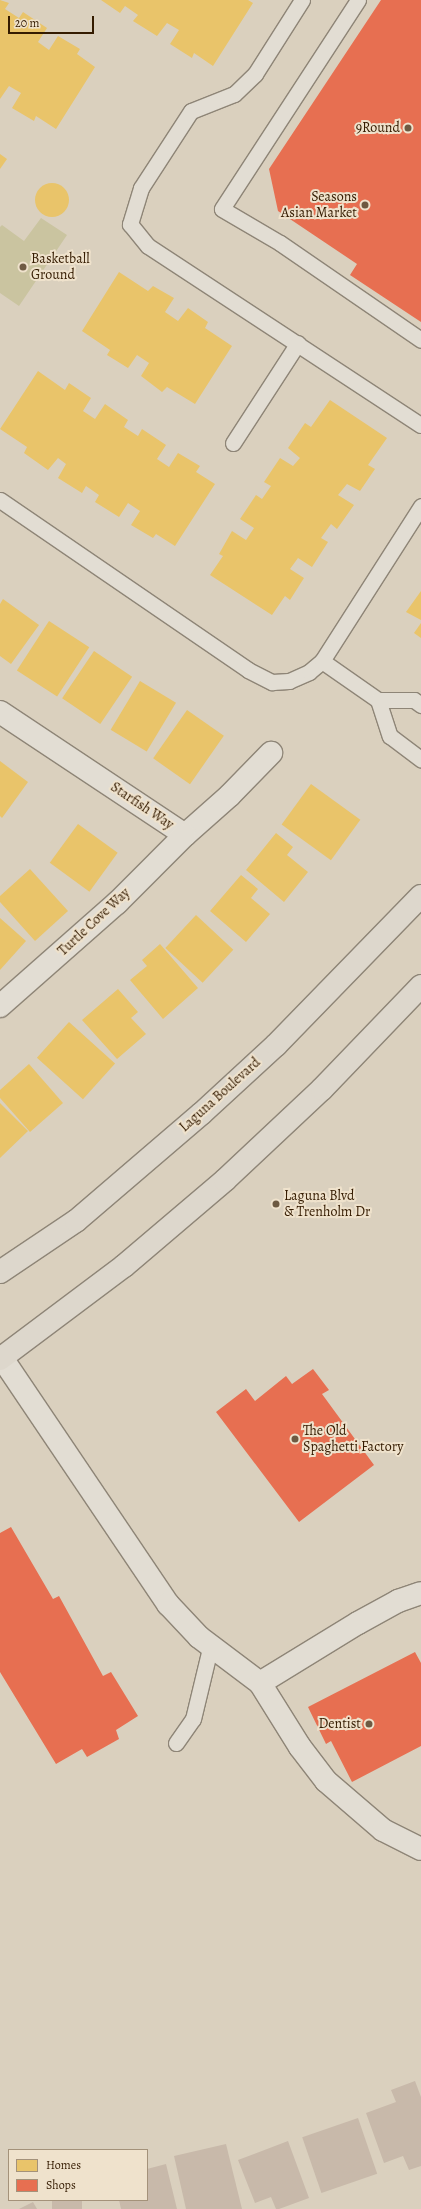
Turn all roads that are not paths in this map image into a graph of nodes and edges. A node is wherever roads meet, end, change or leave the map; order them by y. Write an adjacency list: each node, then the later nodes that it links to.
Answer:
1 (302, 0): 4 (lane)
2 (358, 0): 3 (lane)
3 (421, 340)
4 (298, 343): 5 (lane); 6 (lane)
5 (421, 425)
6 (233, 443)
7 (0, 500): 9 (lane)
8 (421, 506): 9 (lane)
9 (322, 661): 10 (lane)
10 (378, 700): 11 (lane); 14 (lane)
11 (421, 705)
12 (0, 712): 15 (street, Starfish Way)
13 (271, 753): 15 (street, Starfish Way)
14 (421, 759)
15 (185, 835): 18 (street, Turtle Cove Way)
16 (421, 896): 19 (main road, Laguna Boulevard)
17 (421, 986): 20 (main road)
18 (0, 1006)
19 (0, 1272)
20 (1, 1358): 22 (street)
21 (421, 1593): 23 (street)
22 (211, 1644): 23 (street); 24 (lane)
23 (260, 1683): 25 (street)
24 (176, 1742)
25 (421, 1849)

